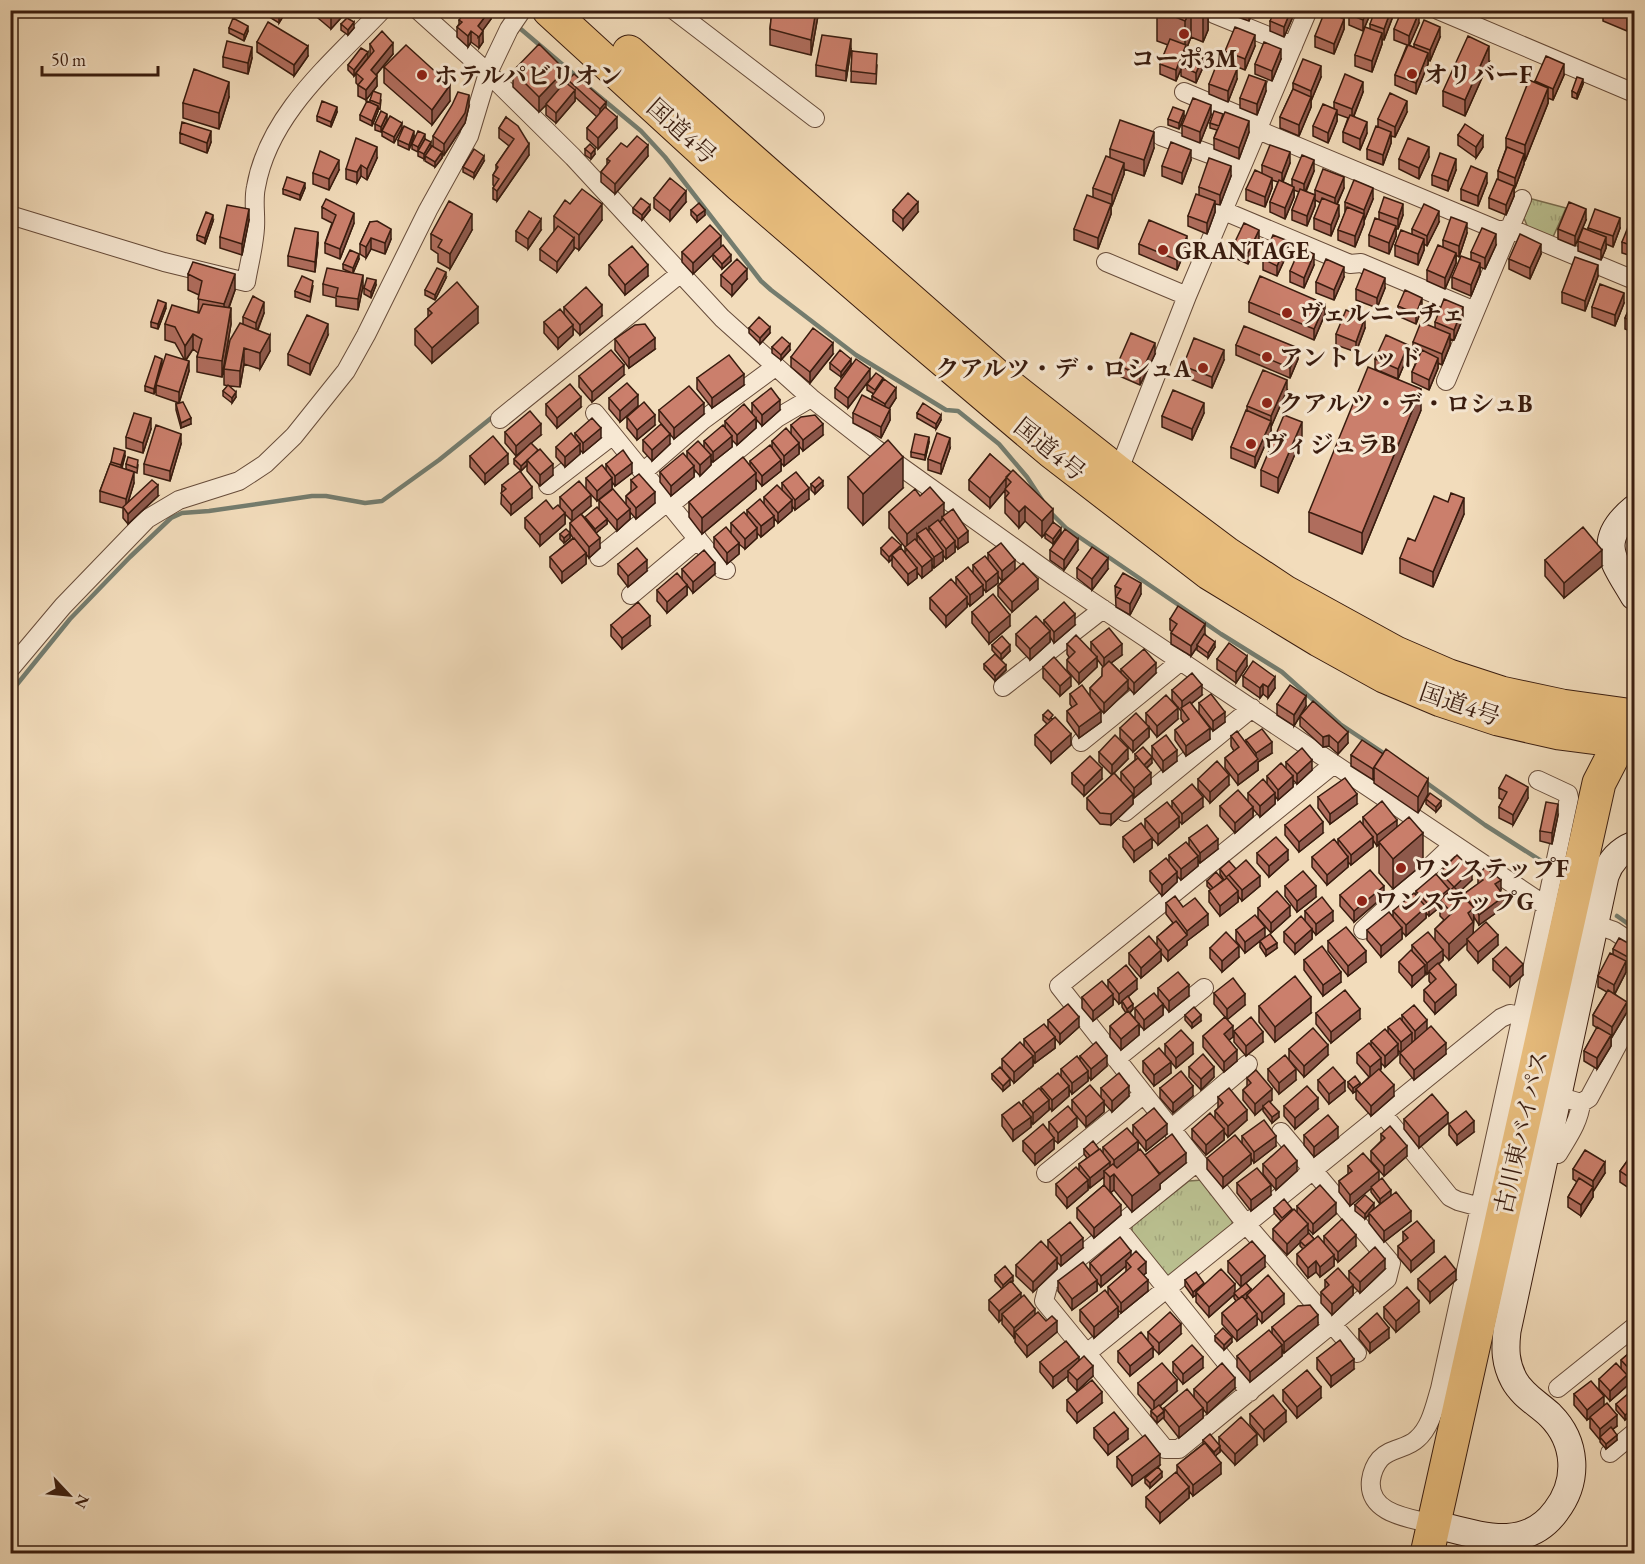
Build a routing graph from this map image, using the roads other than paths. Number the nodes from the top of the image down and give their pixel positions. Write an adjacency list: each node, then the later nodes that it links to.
1 (382, 10): 20 (street)
2 (418, 10): 11 (street)
3 (549, 10): 48 (highway, 国道4号)
4 (582, 10): 34 (highway, 国道4号)
5 (674, 10): 14 (street)
6 (1308, 10): 10 (street)
7 (1438, 10): 13 (street)
8 (1214, 14): 10 (street)
9 (516, 19): 11 (street)
10 (1293, 46): 15 (street)
11 (488, 73): 23 (street); 45 (street)
12 (1184, 92): 15 (street)
13 (1635, 93)
14 (815, 118)
15 (1259, 127): 17 (street); 21 (street)
16 (1161, 136): 17 (street)
17 (1242, 166): 19 (street)
18 (1522, 200): 21 (street)
19 (1224, 211): 25 (street); 26 (street)
20 (10, 215)
21 (1509, 228): 24 (street); 26 (street)
22 (1106, 262): 25 (street)
23 (681, 273): 27 (street); 31 (street)
24 (1635, 280)
25 (1187, 296): 34 (street)
26 (1475, 311): 28 (street)
27 (775, 367): 29 (street); 33 (street)
28 (1446, 381)
29 (811, 398): 36 (street); 43 (street)
30 (595, 413): 32 (street)
31 (500, 419)
32 (613, 435): 33 (street); 35 (street)
33 (643, 472): 36 (street)
34 (1118, 472): 48 (highway, 国道4号)
35 (548, 485)
36 (668, 504): 38 (street); 39 (street)
37 (1635, 509): 42 (street)
38 (698, 539): 40 (street); 41 (street)
39 (599, 557)
40 (726, 570)
41 (631, 595)
42 (1635, 596)
43 (1103, 609): 44 (street); 46 (street)
44 (1181, 661): 47 (street); 49 (street)
45 (10, 669)
46 (1003, 687)
47 (1252, 708): 50 (street); 52 (street)
48 (1631, 725): 85 (highway, 古川東バイパス)
49 (1081, 742)
50 (1334, 764): 54 (street); 62 (street)
51 (1538, 780): 55 (street)
52 (1125, 812)
53 (1635, 845): 56 (street)
54 (1453, 846): 55 (street); 57 (street)
55 (1545, 906): 61 (street)
56 (1594, 924): 58 (street); 65 (street)
57 (1363, 930)
58 (1635, 944)
59 (1204, 988): 62 (street)
60 (1635, 1014): 65 (street)
61 (1522, 1016): 66 (street); 73 (street)
62 (1116, 1059): 64 (street)
63 (1248, 1064): 67 (street)
64 (1144, 1094): 67 (street); 72 (street)
65 (1569, 1099): 69 (street); 85 (street)
66 (1382, 1113): 71 (street); 73 (street)
67 (1171, 1129): 70 (street)
68 (1281, 1132): 71 (street)
69 (1558, 1154)
70 (1197, 1162): 74 (street); 75 (street)
71 (1313, 1170): 74 (street); 77 (street)
72 (1046, 1173)
73 (1480, 1207): 85 (street)
74 (1246, 1224): 76 (street); 77 (street)
75 (1117, 1227): 76 (street); 79 (street)
76 (1167, 1288): 79 (street); 82 (street)
77 (1332, 1324): 80 (street); 82 (street)
78 (1635, 1327): 81 (street)
79 (1087, 1353): 82 (street)
80 (1357, 1353)
81 (1558, 1388)
82 (1250, 1392)
83 (1635, 1433): 84 (street)
84 (1610, 1453)
85 (1430, 1539)

